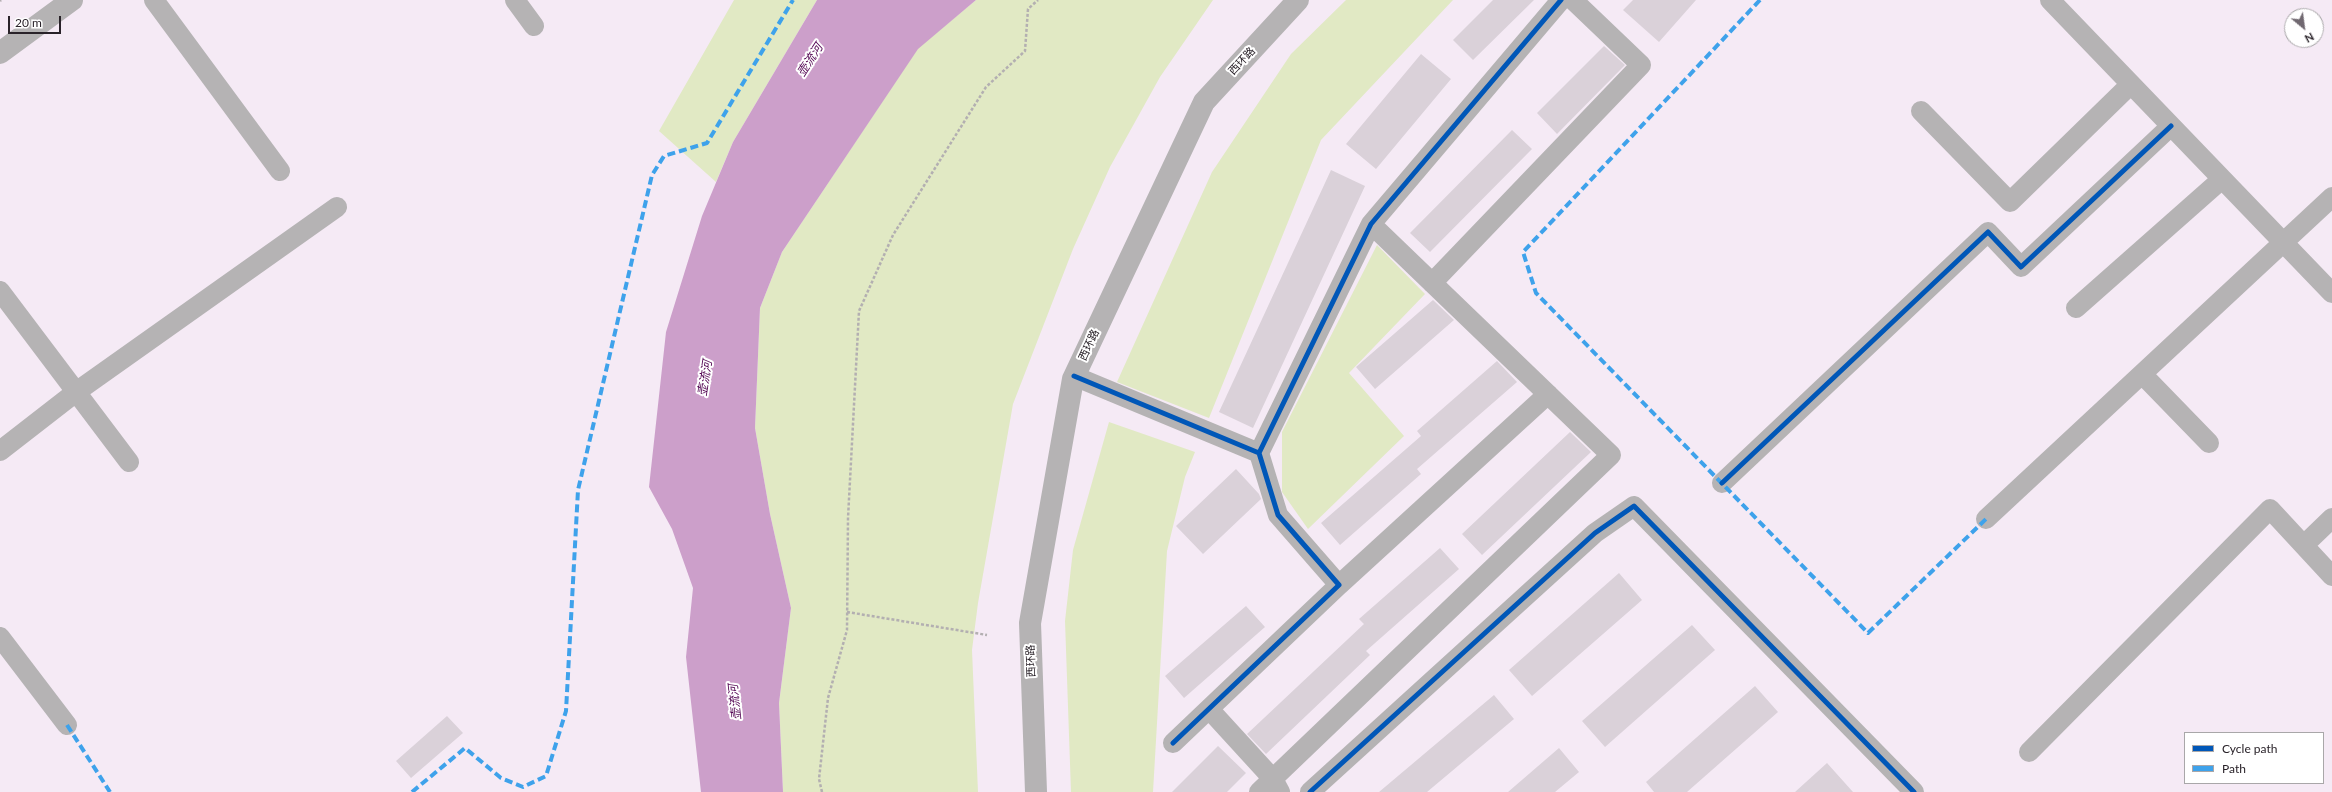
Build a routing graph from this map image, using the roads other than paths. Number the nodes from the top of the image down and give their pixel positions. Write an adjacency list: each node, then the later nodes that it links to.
1 (72, 0): 9 (main road)
2 (154, 0): 13 (street)
3 (515, 0): 8 (street)
4 (1298, 0): 24 (main road, 西环路)
5 (1561, 0): 17 (street)
6 (1573, 0): 19 (street)
7 (2050, 0): 10 (street)
8 (534, 26)
9 (0, 53)
10 (2131, 84): 11 (street); 12 (street)
11 (1921, 111)
12 (2171, 126): 14 (street); 31 (street)
13 (280, 171)
14 (2222, 179): 18 (street); 22 (street)
15 (2332, 197): 18 (street)
16 (337, 207): 25 (street)
17 (1371, 224): 19 (street); 29 (street)
18 (2284, 243): 21 (street); 23 (street)
19 (1432, 283): 26 (street)
20 (0, 291): 25 (street)
21 (2332, 293)
22 (2076, 308)
23 (2142, 374): 27 (street); 33 (street)
24 (1074, 376): 29 (street); 43 (main road, 西环路)
25 (76, 392): 28 (street); 30 (street)
26 (1548, 394): 36 (street); 42 (street)
27 (2209, 443)
28 (0, 451)
29 (1258, 453): 36 (street)
30 (129, 462)
31 (1722, 483)
32 (2332, 518): 34 (street)
33 (1986, 519)
34 (2304, 545): 35 (street); 41 (street)
35 (2332, 576)
36 (1340, 585): 38 (street)
37 (0, 637): 39 (street)
38 (1209, 709): 40 (street); 42 (street)
39 (66, 725)
40 (1173, 743)
41 (2029, 752)
42 (1271, 788)
43 (1036, 792)
44 (1310, 792): 45 (street)
45 (1914, 792)

